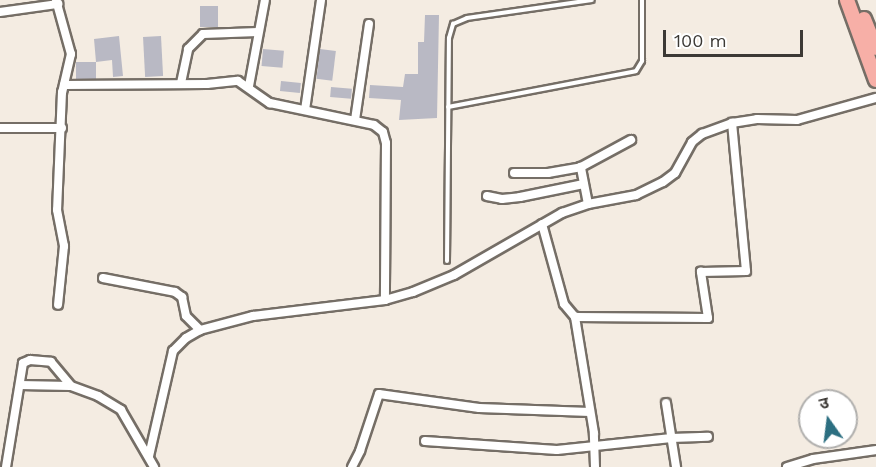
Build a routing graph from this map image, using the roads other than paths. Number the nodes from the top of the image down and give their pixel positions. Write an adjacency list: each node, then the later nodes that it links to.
1 (265, 0): 10 (street)
2 (321, 0): 18 (street)
3 (592, 0): 17 (lane)
4 (642, 0): 17 (lane)
5 (847, 0): 12 (main road)
6 (857, 0): 11 (main road)
7 (57, 2): 8 (street); 14 (street)
8 (0, 12)
9 (369, 24): 19 (street)
10 (258, 32): 13 (street); 15 (street)
11 (876, 48)
12 (876, 80)
13 (181, 83): 14 (street); 15 (street)
14 (64, 86): 22 (street)
15 (249, 86): 18 (street)
16 (876, 98): 20 (street)
17 (448, 107): 30 (lane)
18 (305, 110): 19 (street)
19 (355, 120): 32 (street)
20 (732, 123): 28 (street); 34 (street)
21 (0, 128): 22 (street)
22 (62, 128): 33 (street)
23 (631, 140): 24 (street)
24 (581, 167): 25 (street); 26 (street)
25 (514, 173)
26 (584, 184): 27 (street); 28 (street)
27 (487, 196)
28 (588, 204): 29 (street)
29 (542, 224): 32 (street); 34 (street)
30 (447, 261)
31 (103, 278): 35 (street)
32 (385, 300): 35 (street)
33 (58, 305)
34 (574, 317): 39 (street)
35 (200, 330): 45 (street)
36 (20, 385): 37 (street); 37 (street); 46 (street)
37 (71, 386): 45 (street)
38 (666, 403): 41 (street)
39 (590, 412): 43 (street); 48 (street)
40 (708, 437): 41 (street)
41 (671, 438): 43 (street); 50 (street)
42 (425, 441): 43 (street)
43 (594, 448): 49 (street)
44 (876, 450): 51 (street)
45 (149, 456): 47 (street)
46 (6, 467)
47 (154, 467)
48 (352, 467)
49 (595, 467)
50 (676, 467)
51 (787, 467)

